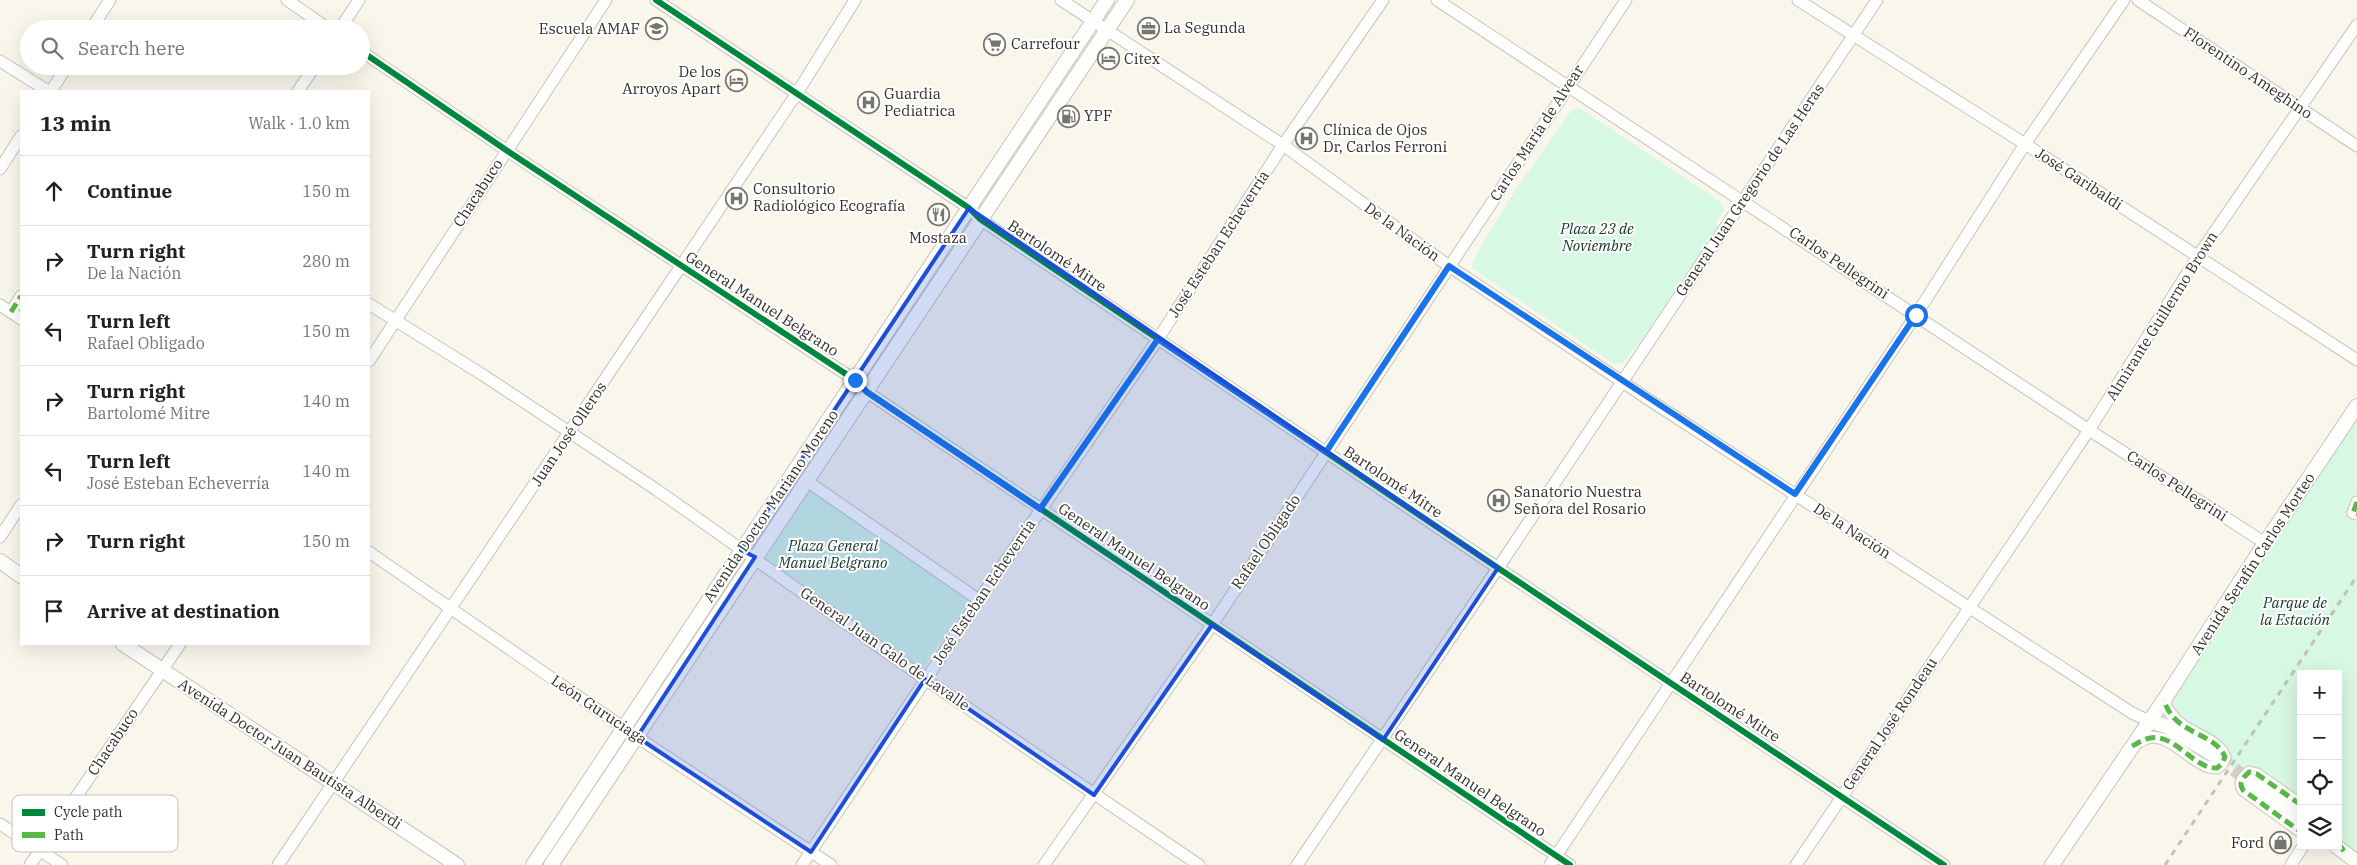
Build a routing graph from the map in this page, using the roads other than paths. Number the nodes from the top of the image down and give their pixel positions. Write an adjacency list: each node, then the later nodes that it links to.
1 (110, 0): 17 (street)
2 (287, 0): 18 (street)
3 (359, 0): 19 (street)
4 (606, 0): 40 (street, Chacabuco)
5 (656, 0): 34 (street, Bartolomé Mitre)
6 (855, 0): 34 (street, Juan José Olleros)
7 (1061, 0): 20 (street, De la Nación)
8 (1107, 0): 20 (main road, Avenida Doctor Mariano Moreno)
9 (1127, 0): 22 (main road, Avenida Doctor Mariano Moreno)
10 (1383, 0): 38 (street, José Esteban Echeverría)
11 (1437, 0): 30 (street, Carlos Pellegrini)
12 (1626, 0): 30 (street, Carlos María de Alvear)
13 (1798, 0): 23 (street, José Garibaldi)
14 (1877, 0): 23 (street, General Juan Gregorio de Las Heras)
15 (2124, 0): 37 (street)
16 (2138, 0): 35 (street, Florentino Ameghino)
17 (97, 20)
18 (316, 20)
19 (346, 20)
20 (1093, 21): 22 (street, De la Nación); 43 (main road, Avenida Doctor Mariano Moreno)
21 (2357, 25): 35 (street, Almirante Guillermo Brown)
22 (1107, 30): 38 (street, De la Nación); 44 (main road, Avenida Doctor Mariano Moreno)
23 (1853, 35): 37 (street, José Garibaldi); 42 (street, General Juan Gregorio de Las Heras)
24 (370, 57): 40 (street, General Manuel Belgrano)
25 (0, 61): 26 (street)
26 (20, 73)
27 (23, 75): 31 (street)
28 (61, 75): 32 (street)
29 (309, 75): 33 (street)
30 (1568, 85): 42 (street, Carlos Pellegrini); 47 (street, Carlos María de Alvear)
31 (47, 90)
32 (50, 90)
33 (299, 90)
34 (797, 93): 43 (street, Bartolomé Mitre); 46 (street, Juan José Olleros)
35 (2300, 108): 39 (street, Florentino Ameghino); 45 (street, Almirante Guillermo Brown)
36 (20, 138): 41 (street)
37 (2025, 144): 45 (street, José Garibaldi); 52 (street)
38 (1283, 145): 47 (street, De la Nación); 54 (street, José Esteban Echeverría)
39 (2357, 146)
40 (506, 150): 46 (street, General Manuel Belgrano); 53 (street, Chacabuco)
41 (0, 169)
42 (1743, 200): 52 (street, Carlos Pellegrini); 58 (street, General Juan Gregorio de Las Heras)
43 (969, 208): 44 (street, Bartolomé Mitre); 57 (main road, Avenida Doctor Mariano Moreno)
44 (980, 219): 54 (street, Bartolomé Mitre); 59 (main road, Avenida Doctor Mariano Moreno)
45 (2198, 256): 56 (street, José Garibaldi); 61 (street, Almirante Guillermo Brown)
46 (681, 266): 57 (street, General Manuel Belgrano); 62 (street, Juan José Olleros)
47 (1449, 266): 58 (street, De la Nación); 63 (street, Rafael Obligado)
48 (20, 300): 51 (street)
49 (0, 304): 51 (street)
50 (370, 305): 53 (street, General Juan Galo de Lavalle)
51 (16, 315)
52 (1916, 315): 61 (street, Carlos Pellegrini); 65 (street)
53 (395, 322): 55 (street, Chacabuco); 62 (street, General Juan Galo de Lavalle)
54 (1158, 339): 63 (street, Bartolomé Mitre); 68 (street, José Esteban Echeverría)
55 (370, 360)
56 (2357, 360)
57 (855, 380): 59 (street, General Manuel Belgrano); 72 (main road, Avenida Doctor Mariano Moreno)
58 (1623, 381): 65 (street, De la Nación); 76 (street, General Juan Gregorio de Las Heras)
59 (867, 392): 64 (main road, Avenida Doctor Mariano Moreno); 68 (street, General Manuel Belgrano)
60 (2357, 406): 71 (main road, Avenida Serafín Carlos Morteo)
61 (2089, 430): 71 (street, Carlos Pellegrini); 80 (street, Almirante Guillermo Brown)
62 (570, 432): 72 (street, General Juan Galo de Lavalle); 79 (street, Juan José Olleros)
63 (1326, 452): 76 (street, Bartolomé Mitre); 81 (street, Rafael Obligado)
64 (807, 481): 74 (main road, Avenida Doctor Mariano Moreno); 78 (street)
65 (1795, 494): 80 (street, De la Nación); 86 (street)
66 (2357, 502): 69 (street)
67 (20, 507): 70 (street)
68 (1040, 509): 78 (street, José Esteban Echeverría); 81 (street, General Manuel Belgrano)
69 (2357, 514)
70 (0, 537)
71 (2265, 543): 87 (main road, Avenida Serafín Carlos Morteo)
72 (741, 550): 74 (street, General Juan Galo de Lavalle); 89 (main road, Avenida Doctor Mariano Moreno)
73 (370, 553): 79 (street, León Guruciaga)
74 (755, 557): 85 (street, General Juan Galo de Lavalle); 90 (main road, Avenida Doctor Mariano Moreno)
75 (0, 561): 77 (main road)
76 (1498, 568): 86 (street, Bartolomé Mitre); 91 (street, General Juan Gregorio de Las Heras)
77 (20, 575)
78 (979, 600): 85 (street, José Esteban Echeverría)
79 (451, 608): 89 (street, León Guruciaga); 94 (street, Juan José Olleros)
80 (1968, 608): 88 (street, De la Nación); 98 (street, General José Rondeau)
81 (1212, 625): 91 (street, General Manuel Belgrano); 97 (street, Rafael Obligado)
82 (124, 645): 84 (main road, Avenida Doctor Juan Bautista Alberdi)
83 (179, 645): 84 (street, Chacabuco)
84 (162, 670): 94 (main road, Avenida Doctor Juan Bautista Alberdi); 96 (street, Chacabuco)
85 (925, 679): 97 (street, General Juan Galo de Lavalle); 107 (street, José Esteban Echeverría)
86 (1671, 684): 98 (street, Bartolomé Mitre); 108 (street)
87 (2164, 700): 88 (main road, Avenida Serafín Carlos Morteo); 92 (street)
88 (2149, 721): 92 (main road, Avenida Serafín Carlos Morteo); 93 (main road)
89 (626, 728): 90 (street, León Guruciaga); 113 (main road, Avenida Doctor Mariano Moreno)
90 (638, 737): 107 (street, León Guruciaga); 114 (main road, Avenida Doctor Mariano Moreno)
91 (1383, 740): 108 (street, General Manuel Belgrano); 119 (street, General Juan Gregorio de Las Heras)
92 (2132, 746): 123 (main road, Avenida Serafín Carlos Morteo)
93 (2217, 757)
94 (334, 782): 111 (street, Juan José Olleros); 112 (main road, Avenida Doctor Juan Bautista Alberdi)
95 (2251, 782): 100 (main road)
96 (77, 795)
97 (1094, 795): 117 (street, Rafael Obligado); 118 (street, General Juan Galo de Lavalle)
98 (1842, 796): 121 (street, General José Rondeau); 122 (street, Bartolomé Mitre)
99 (2297, 802): 102 (street)
100 (2297, 816)
101 (0, 824): 103 (street)
102 (2297, 829)
103 (12, 832)
104 (2300, 850): 124 (street)
105 (39, 852): 109 (street, Chacabuco)
106 (43, 852): 110 (street)
107 (811, 852): 115 (street, José Esteban Echeverría); 116 (street, León Guruciaga)
108 (1553, 860): 120 (street, General Manuel Belgrano)
109 (30, 865)
110 (62, 865)
111 (278, 865)
112 (457, 865)
113 (533, 865)
114 (551, 865)
115 (802, 865)
116 (831, 865)
117 (1044, 865)
118 (1199, 865)
119 (1297, 865)
120 (1570, 865)
121 (1796, 865)
122 (1944, 865)
123 (2052, 865)
124 (2291, 865)

